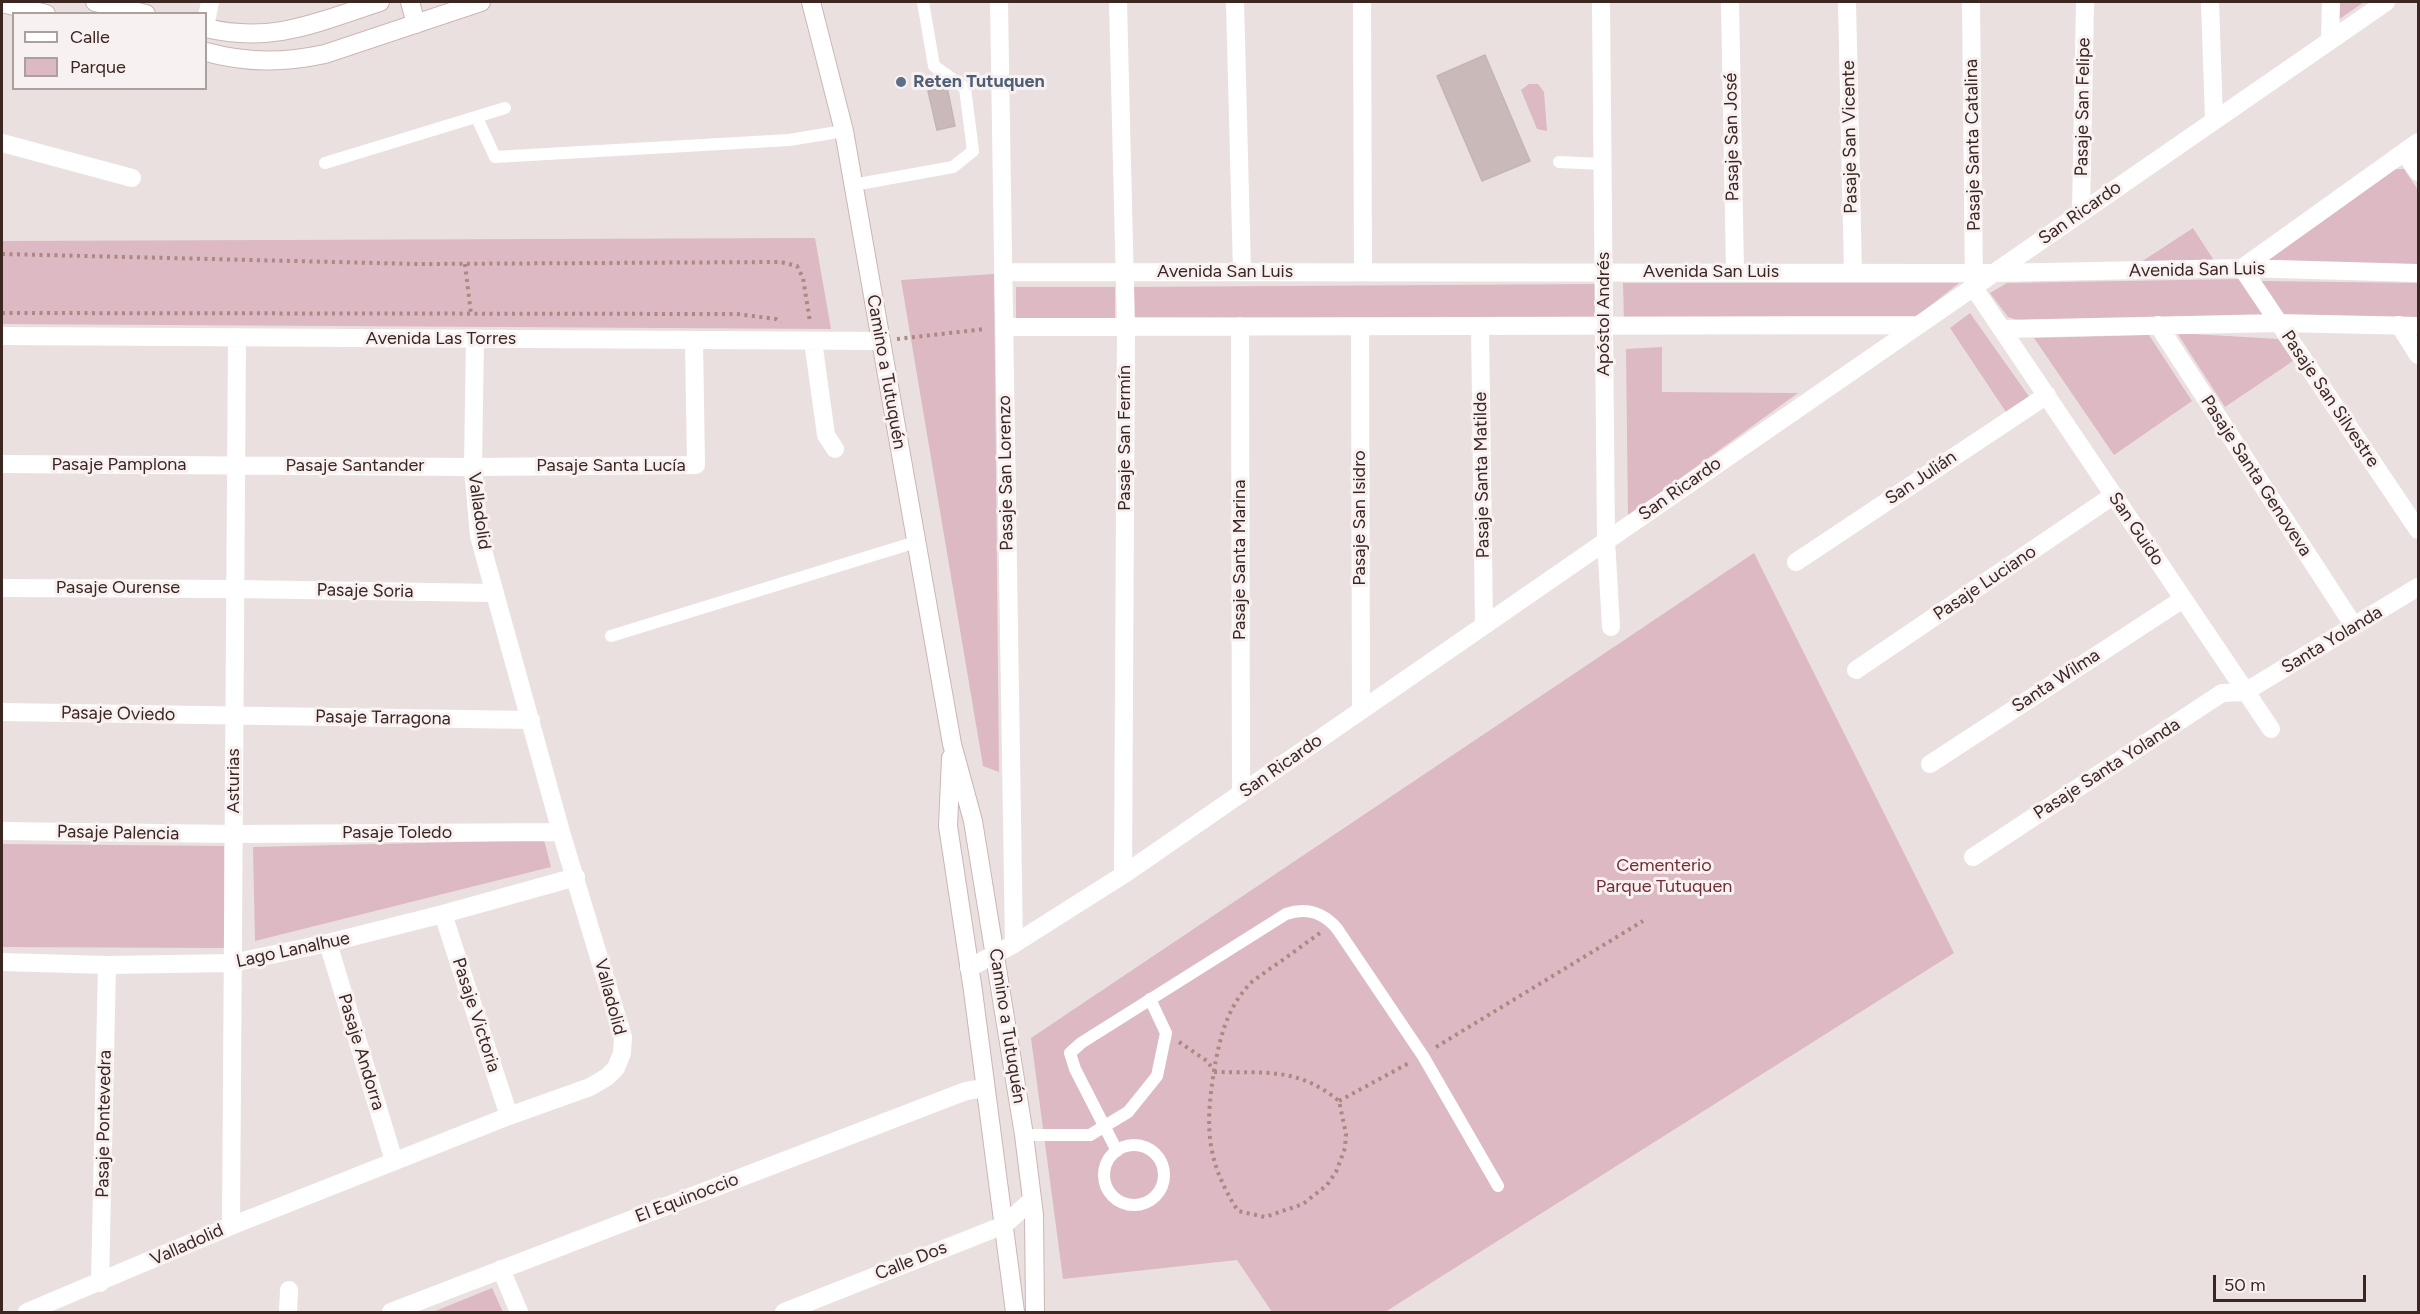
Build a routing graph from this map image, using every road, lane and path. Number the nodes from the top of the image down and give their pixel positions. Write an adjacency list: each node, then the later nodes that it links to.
1 (95, 2): 22 (street)
2 (210, 2): 23 (street)
3 (380, 2): 25 (street)
4 (410, 2): 24 (street)
5 (481, 2): 24 (street)
6 (811, 2): 31 (street, Camino a Tutuquén)
7 (923, 2): 39 (lane)
8 (999, 2): 44 (street, Pasaje San Lorenzo)
9 (1118, 2): 45 (street, Pasaje San Fermín)
10 (1235, 2): 46 (street)
11 (1362, 2): 47 (street)
12 (1601, 2): 36 (street, Apóstol Andrés)
13 (1730, 2): 49 (street, Pasaje San José)
14 (1847, 2): 50 (street, Pasaje San Vicente)
15 (1971, 2): 53 (street, Pasaje Santa Catalina)
16 (2085, 2): 40 (street, Pasaje San Felipe)
17 (2210, 2): 30 (street)
18 (2331, 2): 26 (street)
19 (2386, 2): 26 (street, San Ricardo)
20 (2, 3): 21 (street)
21 (38, 12)
22 (138, 12)
23 (207, 17)
24 (416, 24): 27 (street)
25 (207, 28)
26 (2330, 40): 30 (street, San Ricardo)
27 (207, 52)
28 (506, 108): 29 (lane)
29 (477, 118): 31 (lane); 35 (lane)
30 (2214, 119): 40 (street, San Ricardo)
31 (844, 130): 39 (street, Camino a Tutuquén)
32 (2, 143): 38 (street)
33 (2411, 147): 37 (street); 43 (street)
34 (1559, 162): 36 (lane)
35 (325, 163)
36 (1603, 164): 48 (street, Apóstol Andrés)
37 (2418, 172)
38 (132, 178)
39 (853, 186): 74 (street, Camino a Tutuquén)
40 (2082, 212): 51 (street, San Ricardo)
41 (2, 254): 42 (path)
42 (465, 264): 55 (path); 73 (path)
43 (2242, 268): 51 (street, Avenida San Luis); 52 (street, Avenida San Luis); 56 (street, Pasaje San Silvestre)
44 (1003, 272): 45 (street, Avenida San Luis); 67 (street, Pasaje San Lorenzo)
45 (1124, 272): 46 (street, Avenida San Luis); 61 (street, Pasaje San Fermín)
46 (1242, 272): 47 (street, Avenida San Luis)
47 (1363, 272): 48 (street, Avenida San Luis)
48 (1604, 272): 49 (street, Avenida San Luis); 65 (street, Apóstol Andrés)
49 (1735, 272): 50 (street, Avenida San Luis)
50 (1853, 273): 53 (street, Avenida San Luis)
51 (1995, 273): 53 (street, San Ricardo)
52 (2418, 273)
53 (1974, 280): 58 (street, San Ricardo); 68 (street)
54 (2, 313): 55 (path)
55 (471, 314): 57 (path); 71 (path)
56 (2278, 323): 59 (street); 60 (street); 82 (street, Pasaje San Silvestre)
57 (785, 324)
58 (1919, 325): 65 (street); 83 (street, San Ricardo)
59 (2158, 325): 68 (street); 92 (street, Pasaje Santa Genoveva)
60 (2399, 325): 66 (street); 75 (street)
61 (1125, 326): 62 (street); 67 (street); 109 (street, Pasaje San Fermín)
62 (1240, 326): 63 (street); 104 (street, Pasaje Santa Marina)
63 (1360, 326): 64 (street); 98 (street, Pasaje San Isidro)
64 (1480, 326): 65 (street); 91 (street, Pasaje Santa Matilde)
65 (1604, 326): 83 (street, Apóstol Andrés)
66 (2418, 326)
67 (1004, 327): 74 (path); 115 (street, Pasaje San Lorenzo)
68 (2003, 329): 76 (street, San Guido)
69 (2, 336): 70 (street, Avenida Las Torres)
70 (237, 337): 71 (street, Avenida Las Torres); 79 (street, Asturias)
71 (475, 339): 72 (street, Avenida Las Torres); 80 (street, Valladolid)
72 (694, 340): 73 (street, Avenida Las Torres); 80 (street, Pasaje Santa Lucía)
73 (813, 341): 74 (street, Avenida Las Torres); 77 (street)
74 (881, 341): 84 (street, Camino a Tutuquén)
75 (2418, 355)
76 (2047, 395): 81 (street, San Guido); 85 (street, San Julián)
77 (835, 449)
78 (2, 464): 79 (street, Pasaje Pamplona)
79 (236, 465): 80 (street, Pasaje Santander); 88 (street, Asturias)
80 (473, 467): 89 (street, Valladolid)
81 (2114, 495): 90 (street, San Guido); 95 (street, Pasaje Luciano)
82 (2418, 530)
83 (1606, 540): 91 (street, San Ricardo); 93 (street, Apóstol Andrés)
84 (916, 542): 94 (lane); 102 (street, Camino a Tutuquén)
85 (1796, 562)
86 (2418, 587): 92 (street, Santa Yolanda)
87 (2, 588): 88 (street, Pasaje Ourense)
88 (235, 589): 89 (street, Pasaje Soria); 99 (street, Asturias)
89 (495, 593): 100 (street, Valladolid)
90 (2183, 599): 96 (street, San Guido); 103 (street, Santa Wilma)
91 (1484, 624): 98 (street, San Ricardo)
92 (2354, 626): 96 (street, Santa Yolanda)
93 (1611, 627)
94 (611, 636)
95 (1856, 670)
96 (2245, 692): 101 (street, San Guido); 108 (street, Pasaje Santa Yolanda)
97 (2, 711): 99 (street, Pasaje Oviedo)
98 (1361, 711): 104 (street, San Ricardo)
99 (234, 716): 100 (street, Pasaje Tarragona); 107 (street, Asturias)
100 (531, 720): 106 (street, Valladolid)
101 (2271, 729)
102 (952, 744): 116 (street, Camino a Tutuquén); 120 (street, Camino a Tutuquén)
103 (1930, 764)
104 (1241, 794): 109 (street, San Ricardo)
105 (2, 831): 107 (street, Pasaje Palencia)
106 (561, 832): 107 (street, Pasaje Toledo); 110 (street, Valladolid)
107 (234, 834): 118 (street, Asturias)
108 (1973, 857)
109 (1123, 875): 115 (street, San Ricardo)
110 (576, 877): 111 (street, Lago Lanalhue); 127 (street, Valladolid)
111 (443, 914): 114 (street, Lago Lanalhue); 127 (street, Pasaje Victoria)
112 (1643, 921): 123 (path)
113 (1333, 923): 121 (lane); 123 (lane); 124 (path)
114 (328, 943): 118 (street, Lago Lanalhue); 132 (street, Pasaje Andorra)
115 (1014, 944): 116 (street, San Ricardo)
116 (995, 956): 120 (street, San Ricardo); 130 (street, Camino a Tutuquén)
117 (2, 962): 119 (street, Lago Lanalhue)
118 (232, 963): 119 (street, Lago Lanalhue); 136 (street, Asturias)
119 (107, 965): 138 (street, Pasaje Pontevedra)
120 (969, 968): 125 (street, Camino a Tutuquén)
121 (1150, 999): 122 (lane); 129 (lane)
122 (1166, 1033): 124 (path); 129 (lane)
123 (1423, 1056): 126 (path); 133 (lane)
124 (1214, 1072): 126 (path); 126 (path)
125 (985, 1088): 128 (street, Camino a Tutuquén); 137 (street, El Equinoccio)
126 (1339, 1101)
127 (509, 1116): 132 (street, Valladolid)
128 (991, 1128): 130 (street); 135 (street, Camino a Tutuquén)
129 (1105, 1128): 130 (lane); 131 (lane)
130 (1024, 1136): 134 (street, Camino a Tutuquén)
131 (1117, 1151): 131 (lane)
132 (394, 1161): 136 (street, Valladolid)
133 (1498, 1186)
134 (1032, 1200): 135 (street, Calle Dos); 146 (street, Camino a Tutuquén)
135 (1004, 1225): 144 (street, Calle Dos); 145 (street, Camino a Tutuquén)
136 (231, 1226): 138 (street, Valladolid)
137 (501, 1269): 142 (street, El Equinoccio); 143 (street)
138 (100, 1283): 140 (street, Valladolid)
139 (289, 1290): 141 (street)
140 (27, 1312)
141 (288, 1312)
142 (391, 1312)
143 (519, 1312)
144 (784, 1312)
145 (1015, 1312)
146 (1035, 1312)

